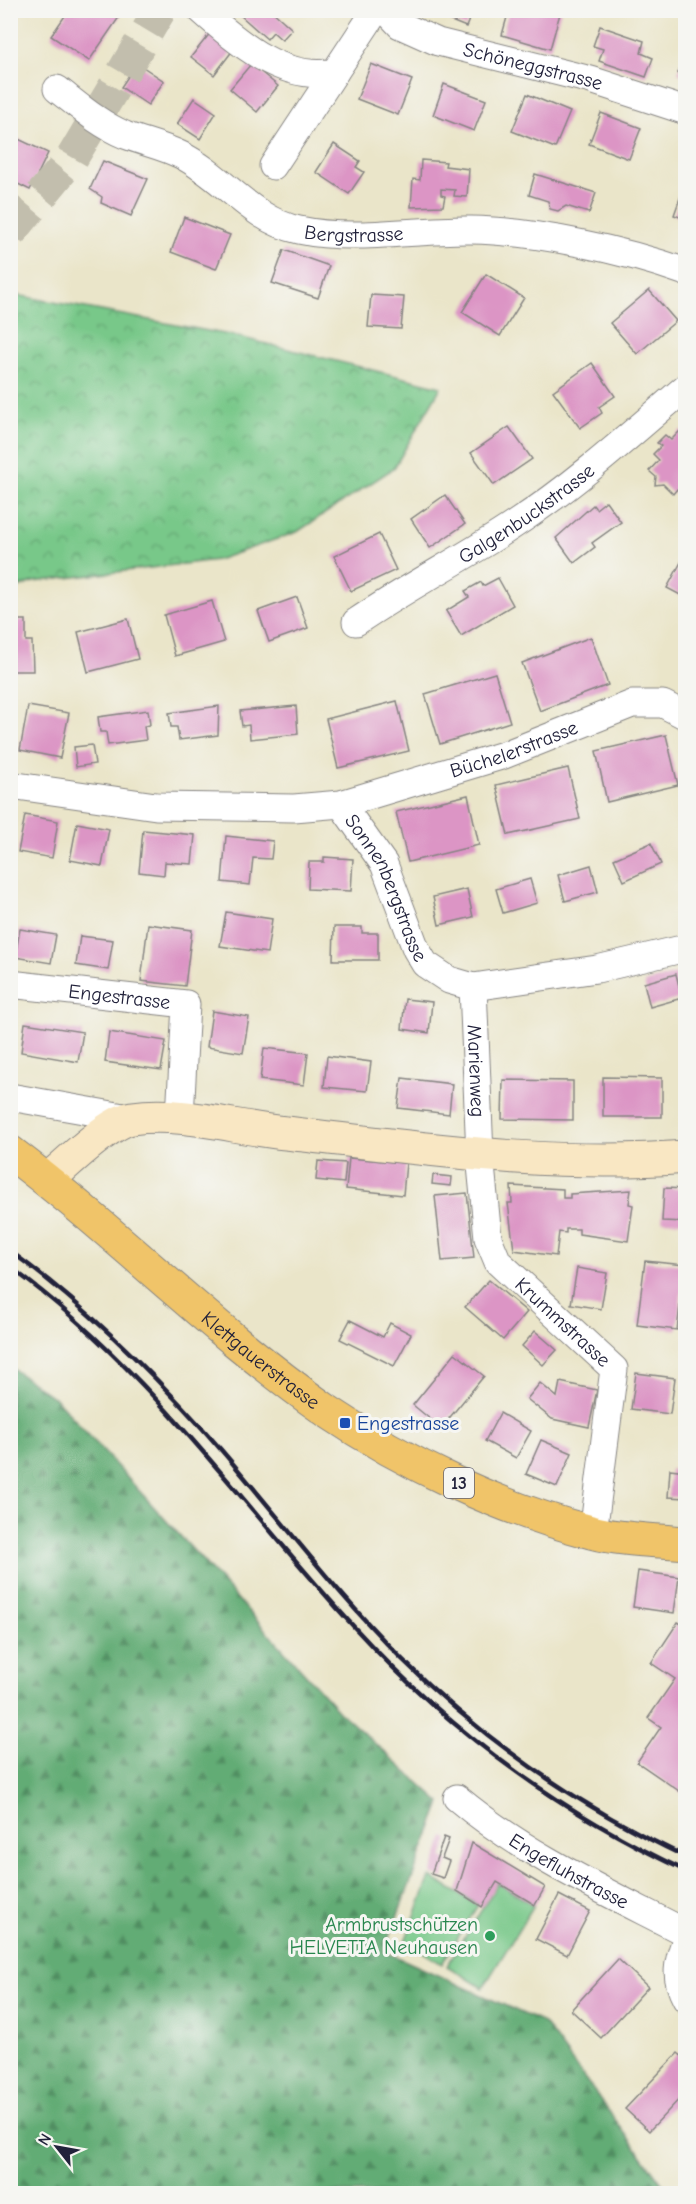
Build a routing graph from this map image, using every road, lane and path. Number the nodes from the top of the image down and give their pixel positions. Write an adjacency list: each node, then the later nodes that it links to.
1 (201, 10): 4 (street)
2 (376, 10): 4 (street)
3 (386, 10): 6 (street, Schöneggstrasse)
4 (326, 74): 7 (street)
5 (57, 89): 8 (street, Bergstrasse)
6 (686, 111)
7 (273, 166)
8 (686, 272)
9 (686, 387): 10 (street, Galgenbuckstrasse)
10 (356, 622)
11 (686, 716): 13 (street, Büchelerstrasse)
12 (10, 785): 13 (street, Sonnenbergstrasse)
13 (340, 804): 16 (street, Sonnenbergstrasse)
14 (686, 948): 16 (street, Sonnenbergstrasse)
15 (10, 984): 18 (street, Engestrasse)
16 (473, 987): 21 (street, Marienweg)
17 (10, 1097): 19 (street)
18 (180, 1117): 19 (street); 21 (street)
19 (129, 1118): 23 (street)
20 (10, 1152): 23 (main road, Klettgauerstrasse / 13)
21 (480, 1155): 22 (street); 24 (street, Krummstrasse)
22 (686, 1157)
23 (48, 1180): 24 (main road, Klettgauerstrasse / 13)
24 (593, 1533): 25 (main road, Klettgauerstrasse / 13)
25 (686, 1543)
26 (457, 1798): 27 (street, Engefluhstrasse)
27 (686, 1933)
28 (686, 1940): 29 (street)
29 (686, 1999)

